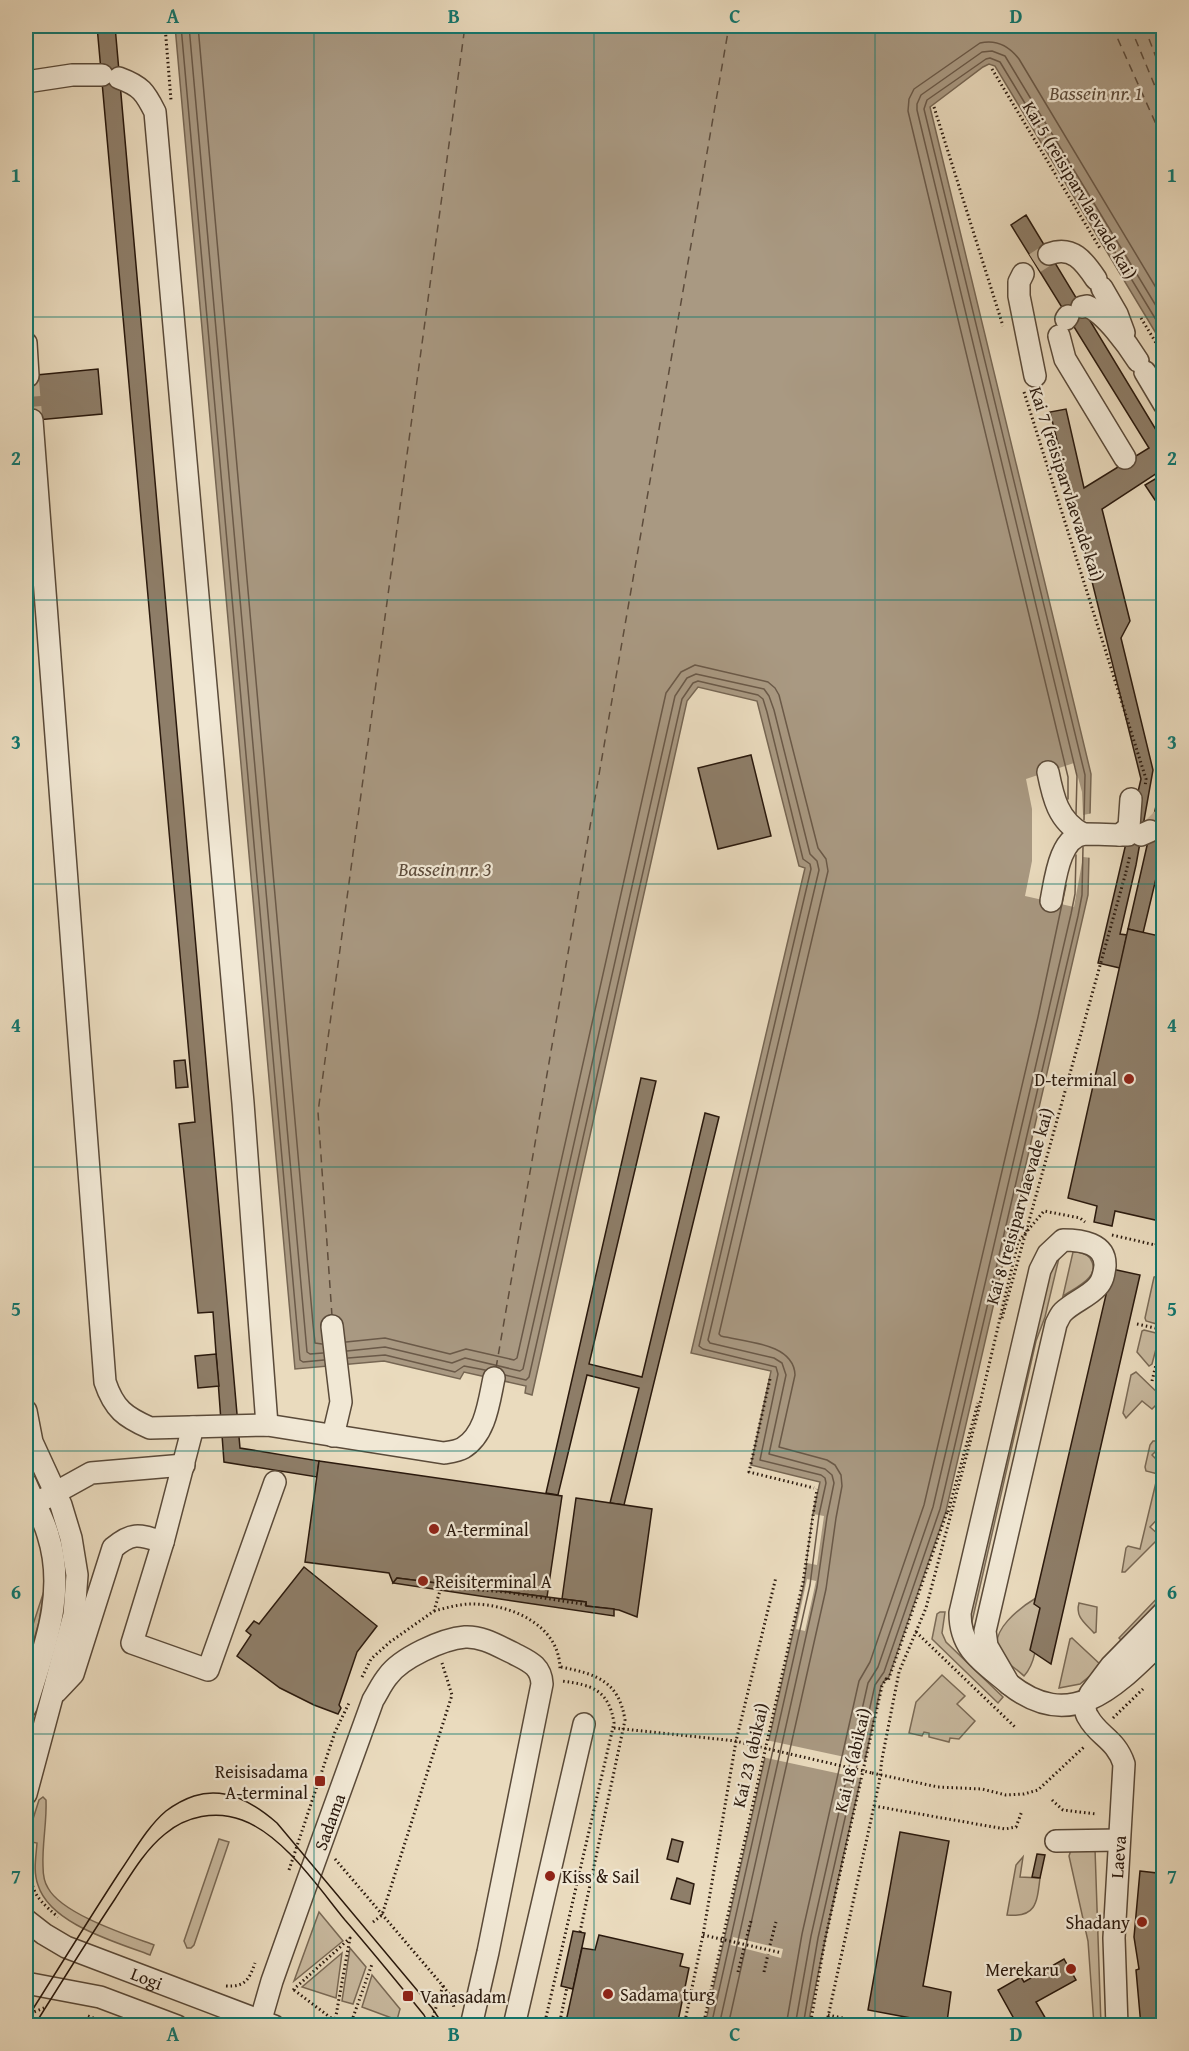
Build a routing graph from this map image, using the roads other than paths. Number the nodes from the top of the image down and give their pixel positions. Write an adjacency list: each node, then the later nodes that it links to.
1 (26, 81): 17 (street)
2 (26, 344): 4 (street)
3 (1137, 360): 5 (street); 6 (street); 8 (street)
4 (28, 376)
5 (1030, 384)
6 (1164, 404)
7 (32, 420): 9 (street)
8 (1125, 458)
9 (32, 509): 18 (street)
10 (1048, 772): 12 (street)
11 (1138, 794): 12 (street)
12 (1083, 834): 13 (street)
13 (1051, 901)
14 (332, 1326): 19 (street)
15 (494, 1378): 19 (street)
16 (26, 1411): 20 (street)
17 (267, 1425): 18 (street); 19 (street)
18 (193, 1427): 21 (street)
19 (333, 1436)
20 (29, 1443): 24 (street)
21 (184, 1465): 24 (street); 26 (street)
22 (275, 1482): 26 (street)
23 (26, 1484): 25 (street)
24 (56, 1492): 25 (street); 30 (street)
25 (36, 1504): 32 (street)
26 (163, 1542): 30 (street)
27 (1164, 1612): 31 (street)
28 (1164, 1639): 31 (street)
29 (1009, 1684): 29 (street); 31 (street)
30 (51, 1697): 36 (street)
31 (1084, 1702): 38 (street, Laeva)
32 (26, 1707)
33 (584, 1724): 44 (street)
34 (531, 1743): 35 (street)
35 (523, 1777): 41 (street, Sadama); 43 (street)
36 (26, 1794)
37 (1056, 1840): 38 (street)
38 (1119, 1840): 45 (street, Laeva)
39 (26, 1920): 41 (street, Logi)
40 (26, 1983): 42 (street, Logi)
41 (265, 2024)
42 (177, 2025)
43 (471, 2025)
44 (514, 2025)
45 (1117, 2025)

